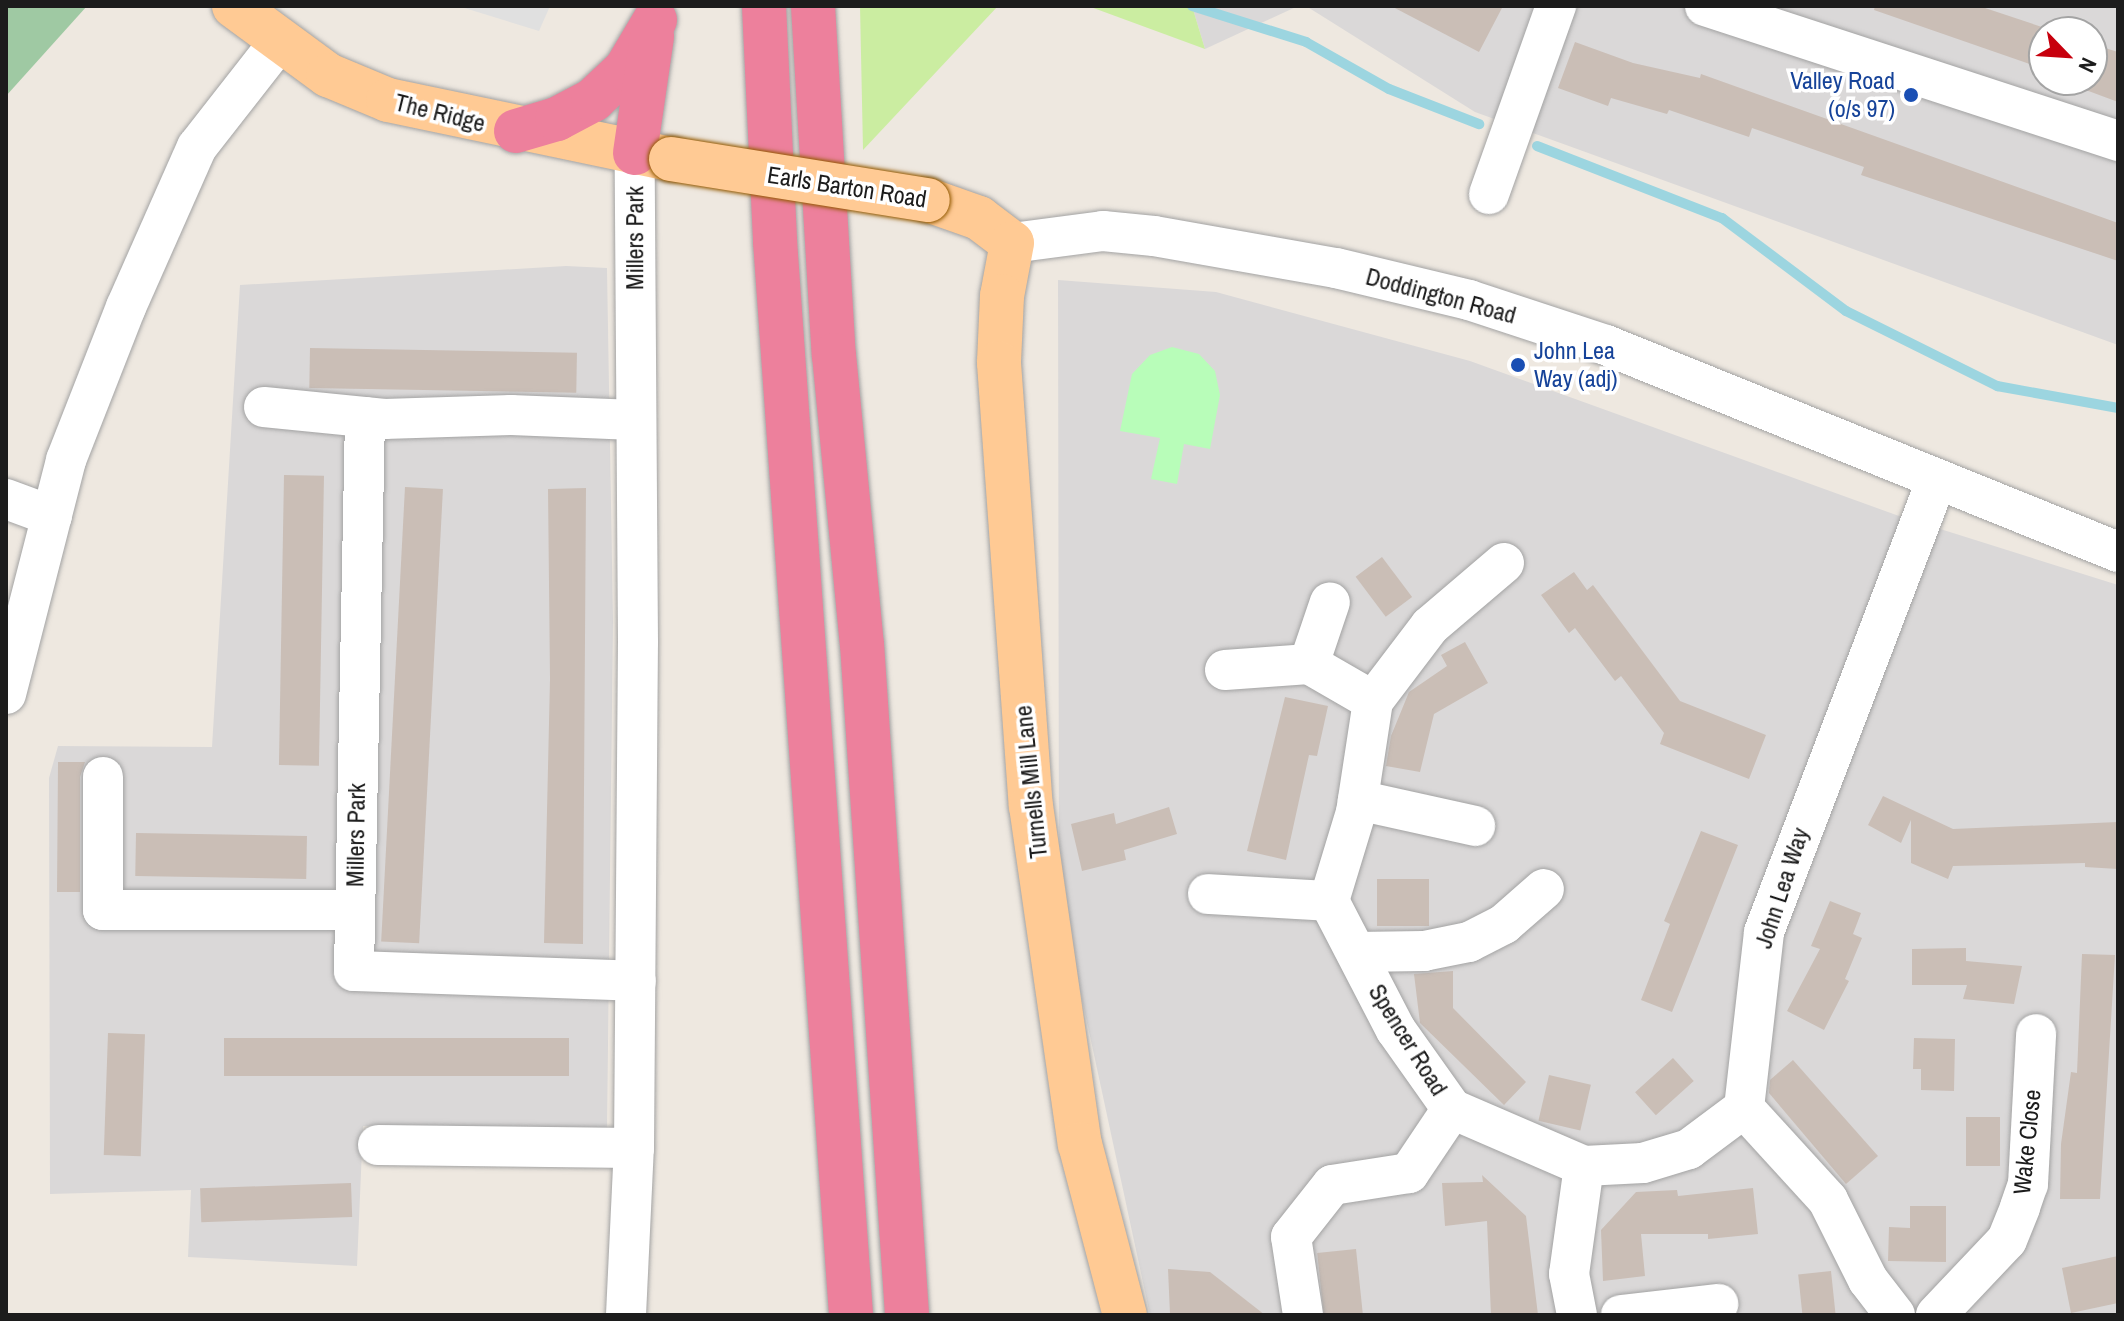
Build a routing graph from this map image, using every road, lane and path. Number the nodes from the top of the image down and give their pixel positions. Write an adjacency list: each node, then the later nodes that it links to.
1 (234, 6): 7 (main road, The Ridge)
2 (764, 6): 43 (highway)
3 (813, 6): 44 (highway)
4 (1556, 6): 11 (street)
5 (1705, 6): 9 (street)
6 (656, 13): 8 (highway); 10 (highway)
7 (279, 42): 8 (main road, The Ridge); 18 (street)
8 (516, 131): 10 (main road, The Ridge)
9 (2118, 141)
10 (653, 156): 12 (main road, Earls Barton Road, bridge); 15 (street, Millers Park)
11 (1489, 194)
12 (1012, 243): 16 (street, Doddington Road); 45 (main road, Turnells Mill Lane)
13 (264, 407): 14 (street)
14 (365, 417): 15 (street); 32 (street, Millers Park)
15 (635, 420): 34 (street, Millers Park)
16 (1936, 482): 19 (street, Doddington Road); 36 (street, John Lea Way)
17 (6, 499): 18 (street)
18 (52, 516): 24 (street)
19 (2118, 552)
20 (1504, 563): 25 (street)
21 (1330, 602): 22 (street)
22 (1309, 664): 23 (street); 25 (street)
23 (1225, 670)
24 (6, 694)
25 (1373, 701): 27 (street)
26 (103, 777): 32 (street)
27 (1358, 800): 28 (street); 31 (street)
28 (1475, 826)
29 (1544, 889): 33 (street)
30 (1208, 894): 31 (street)
31 (1329, 901): 33 (street, Spencer Road)
32 (354, 910): 34 (street, Millers Park)
33 (1356, 952): 37 (street, Spencer Road)
34 (636, 981): 39 (street, Millers Park)
35 (2036, 1034): 50 (street, Wake Close)
36 (1744, 1108): 40 (street, Spencer Road); 49 (street)
37 (1452, 1109): 40 (street, Spencer Road); 46 (street)
38 (378, 1145): 39 (street)
39 (634, 1148): 42 (street, Millers Park)
40 (1584, 1166): 47 (street)
41 (1718, 1304): 48 (street)
42 (626, 1315)
43 (851, 1315)
44 (907, 1315)
45 (1125, 1315)
46 (1303, 1315)
47 (1577, 1315)
48 (1621, 1315)
49 (1895, 1315)
50 (1936, 1315)

